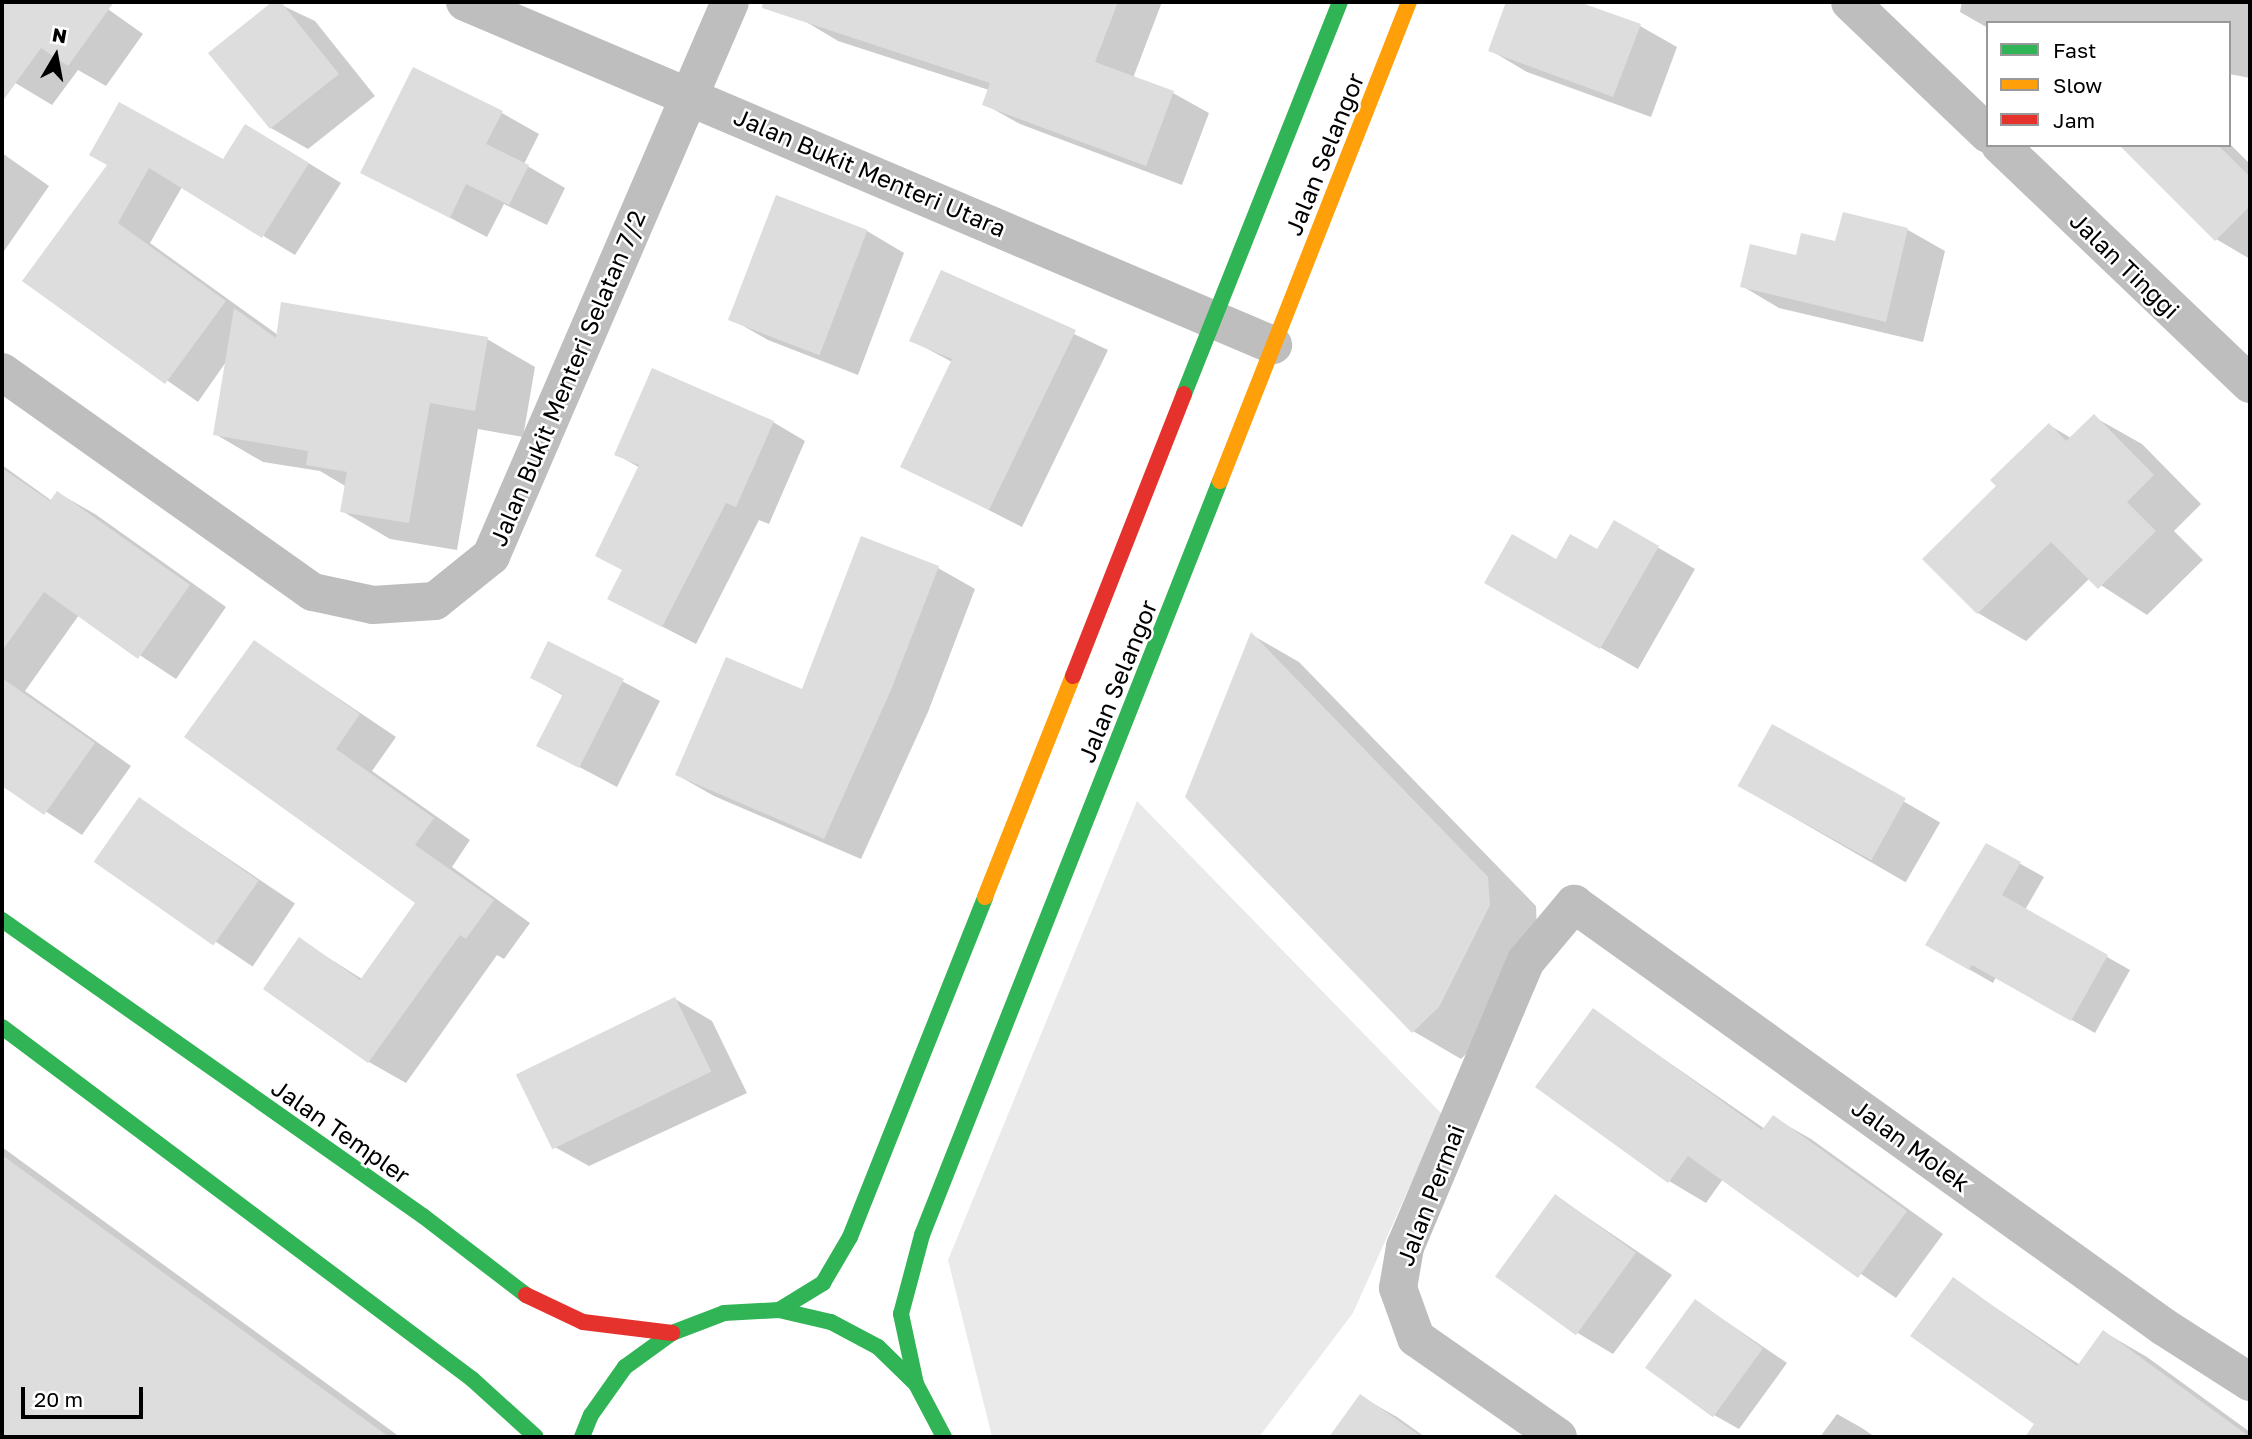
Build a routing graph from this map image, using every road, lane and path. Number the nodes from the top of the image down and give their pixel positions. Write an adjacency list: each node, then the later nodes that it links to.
1 (465, 2): 6 (street, Jalan Bukit Menteri Utara)
2 (730, 2): 6 (street, Jalan Bukit Menteri Selatan 7/2)
3 (1340, 2): 9 (main road, Jalan Selangor)
4 (1409, 2): 10 (main road, Jalan Selangor)
5 (1850, 2): 7 (street)
6 (687, 94): 9 (street, Jalan Bukit Menteri Utara); 11 (street, Jalan Bukit Menteri Selatan 7/2)
7 (1986, 132)
8 (2002, 147): 12 (street, Jalan Tinggi)
9 (1214, 319): 10 (street, Jalan Bukit Menteri Utara); 16 (main road, Jalan Selangor)
10 (1273, 345): 19 (main road, Jalan Selangor)
11 (2, 372)
12 (2250, 384)
13 (1574, 904): 18 (street, Jalan Molek); 23 (street, Jalan Permai)
14 (2, 920): 17 (main road, Jalan Templer)
15 (2, 1027): 20 (main road)
16 (779, 1310): 17 (main road); 19 (main road)
17 (672, 1332): 21 (main road)
18 (2250, 1381)
19 (916, 1384): 22 (main road)
20 (536, 1437)
21 (582, 1437)
22 (944, 1437)
23 (1558, 1437)

